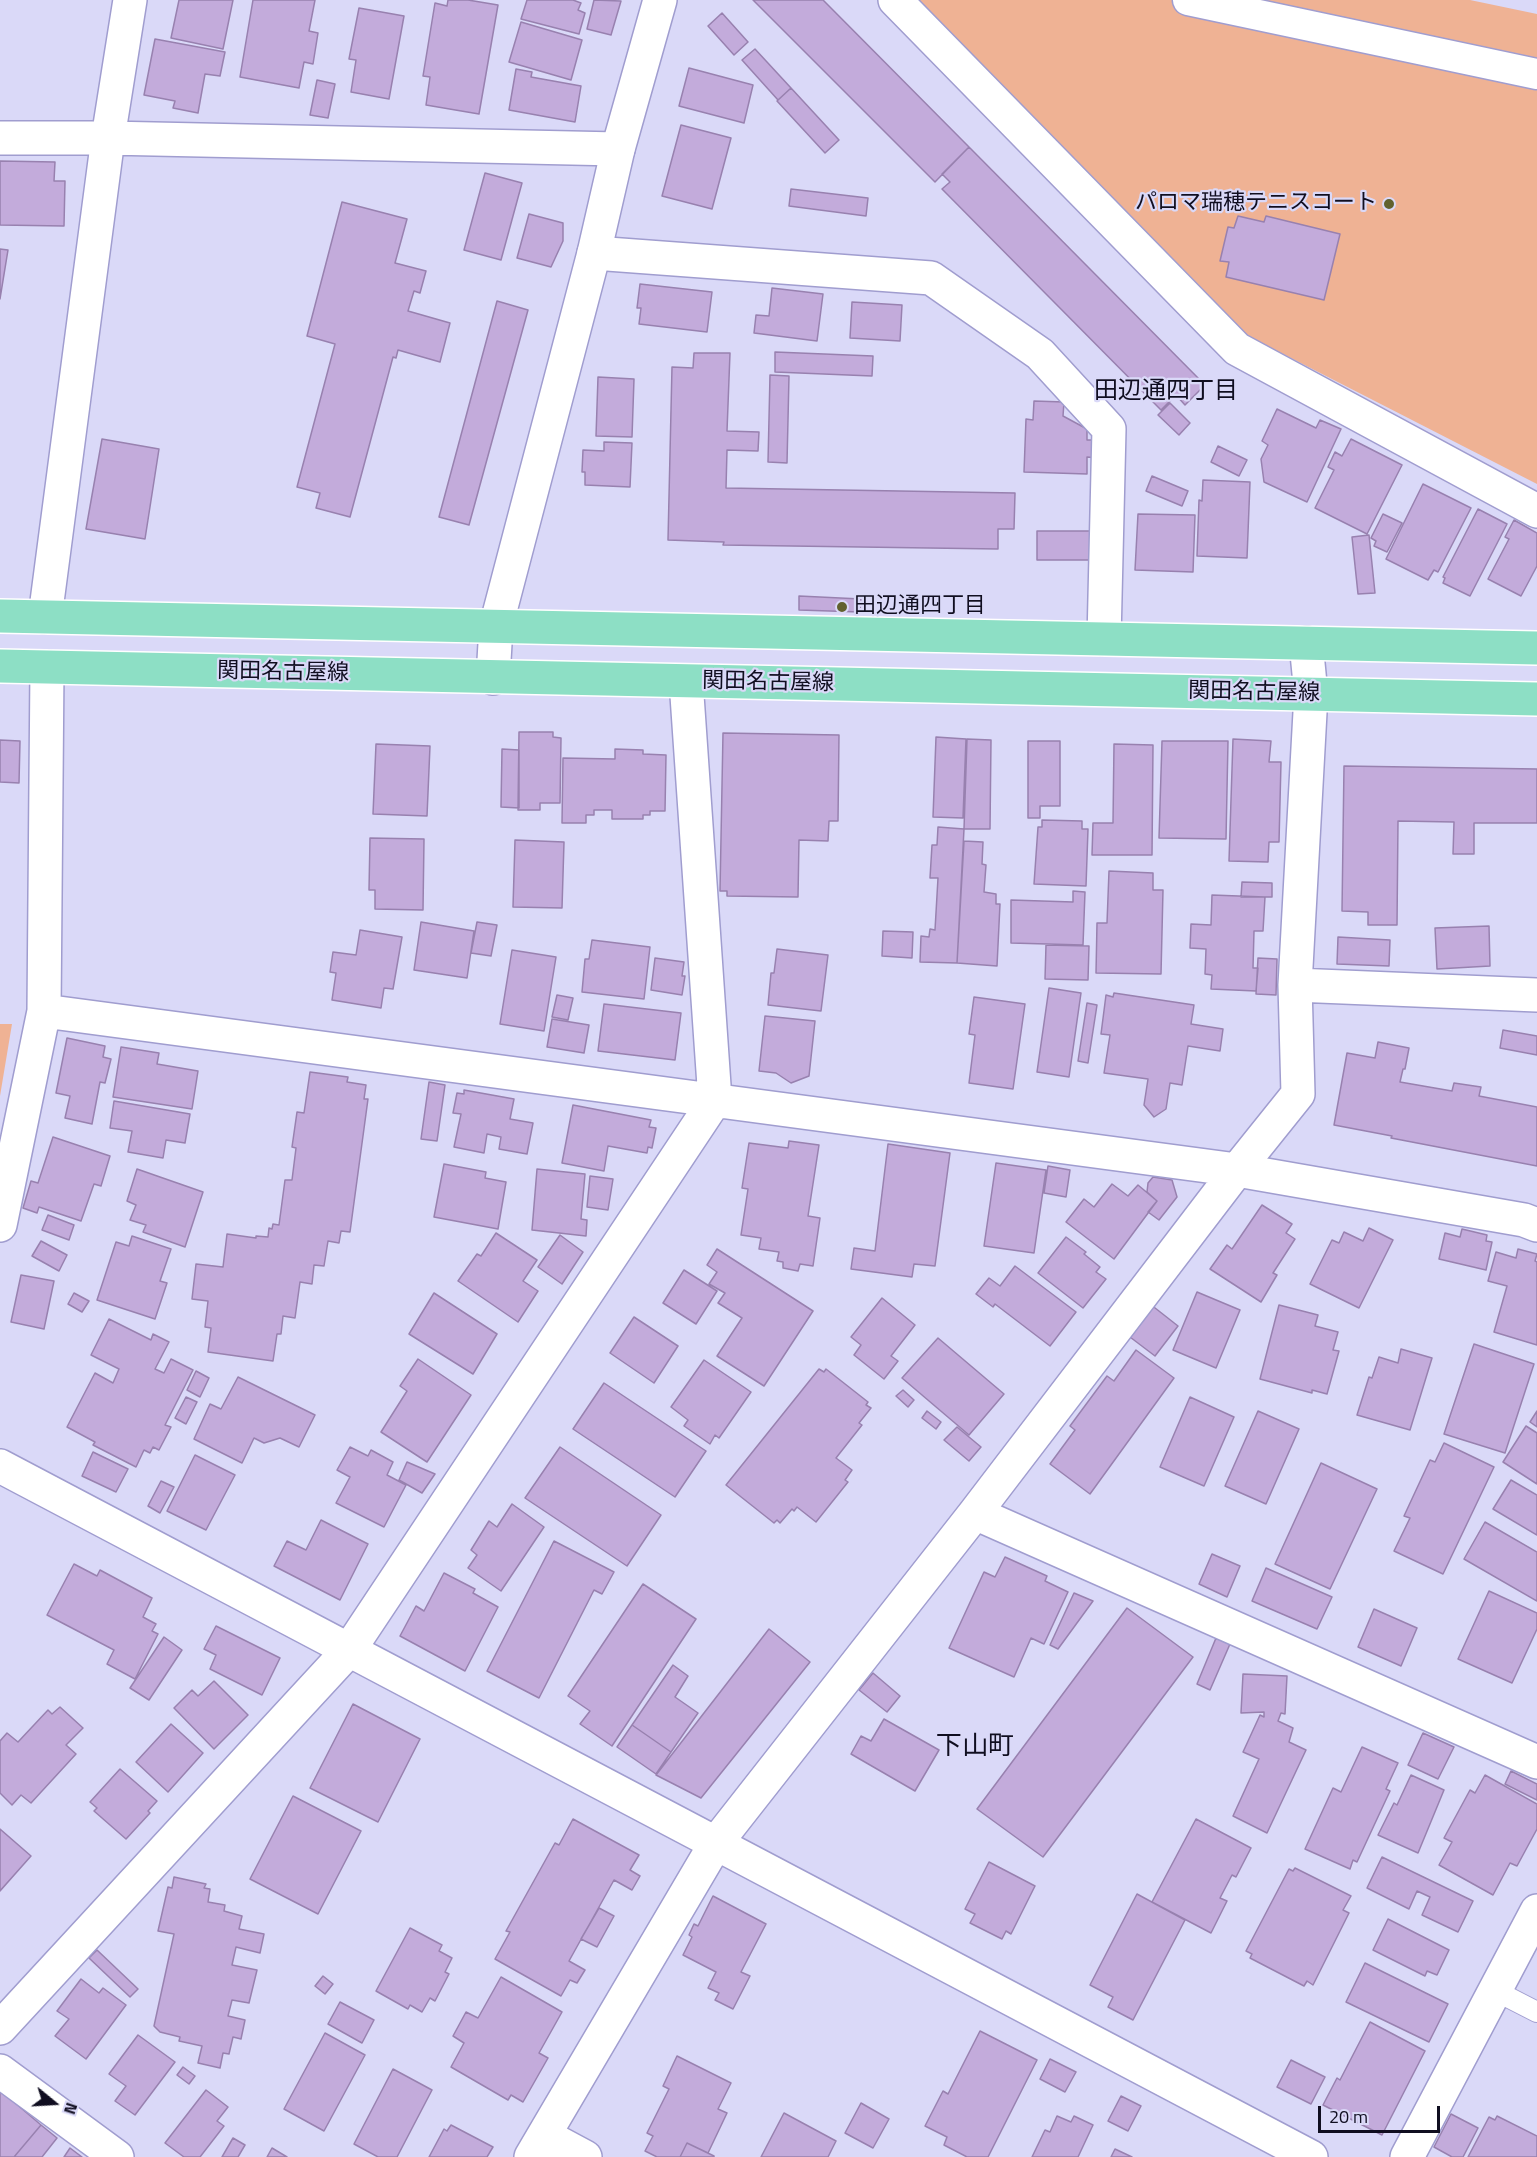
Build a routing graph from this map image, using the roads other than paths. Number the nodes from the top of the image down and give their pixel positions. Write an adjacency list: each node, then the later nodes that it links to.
1 (130, 0): 7 (street)
2 (660, 0): 8 (street)
3 (895, 0): 10 (street)
4 (1188, 0): 5 (street)
5 (1537, 74)
6 (0, 138): 7 (street)
7 (108, 138): 8 (street); 12 (street)
8 (618, 149): 9 (street)
9 (594, 253): 13 (street); 14 (street)
10 (1537, 511)
11 (0, 616): 12 (main road)
12 (45, 616): 13 (main road)
13 (496, 626): 14 (main road); 19 (street)
14 (1104, 639): 15 (main road)
15 (1306, 643): 16 (main road); 21 (street)
16 (1537, 648)
17 (0, 666): 18 (main road, 関田名古屋線)
18 (46, 667): 19 (main road, 関田名古屋線); 25 (street)
19 (493, 678): 20 (main road, 関田名古屋線)
20 (686, 681): 21 (main road, 関田名古屋線); 26 (street)
21 (1311, 694): 22 (main road, 関田名古屋線); 23 (street)
22 (1537, 699)
23 (1295, 985): 24 (street); 27 (street)
24 (1537, 995)
25 (44, 1011): 26 (street); 28 (street)
26 (714, 1100): 27 (street); 32 (street)
27 (1237, 1170): 29 (street); 31 (street)
28 (0, 1225)
29 (1537, 1225)
30 (0, 1466): 32 (street)
31 (975, 1513): 33 (street); 34 (street)
32 (349, 1650): 34 (street); 38 (street)
33 (1537, 1762)
34 (716, 1843): 40 (street); 43 (street)
35 (1537, 1911): 36 (street)
36 (1496, 1991): 37 (lane); 44 (street)
37 (1537, 2012)
38 (0, 2028)
39 (0, 2071): 41 (street)
40 (537, 2146): 42 (street)
41 (117, 2157)
42 (585, 2157)
43 (1311, 2157)
44 (1407, 2157)

